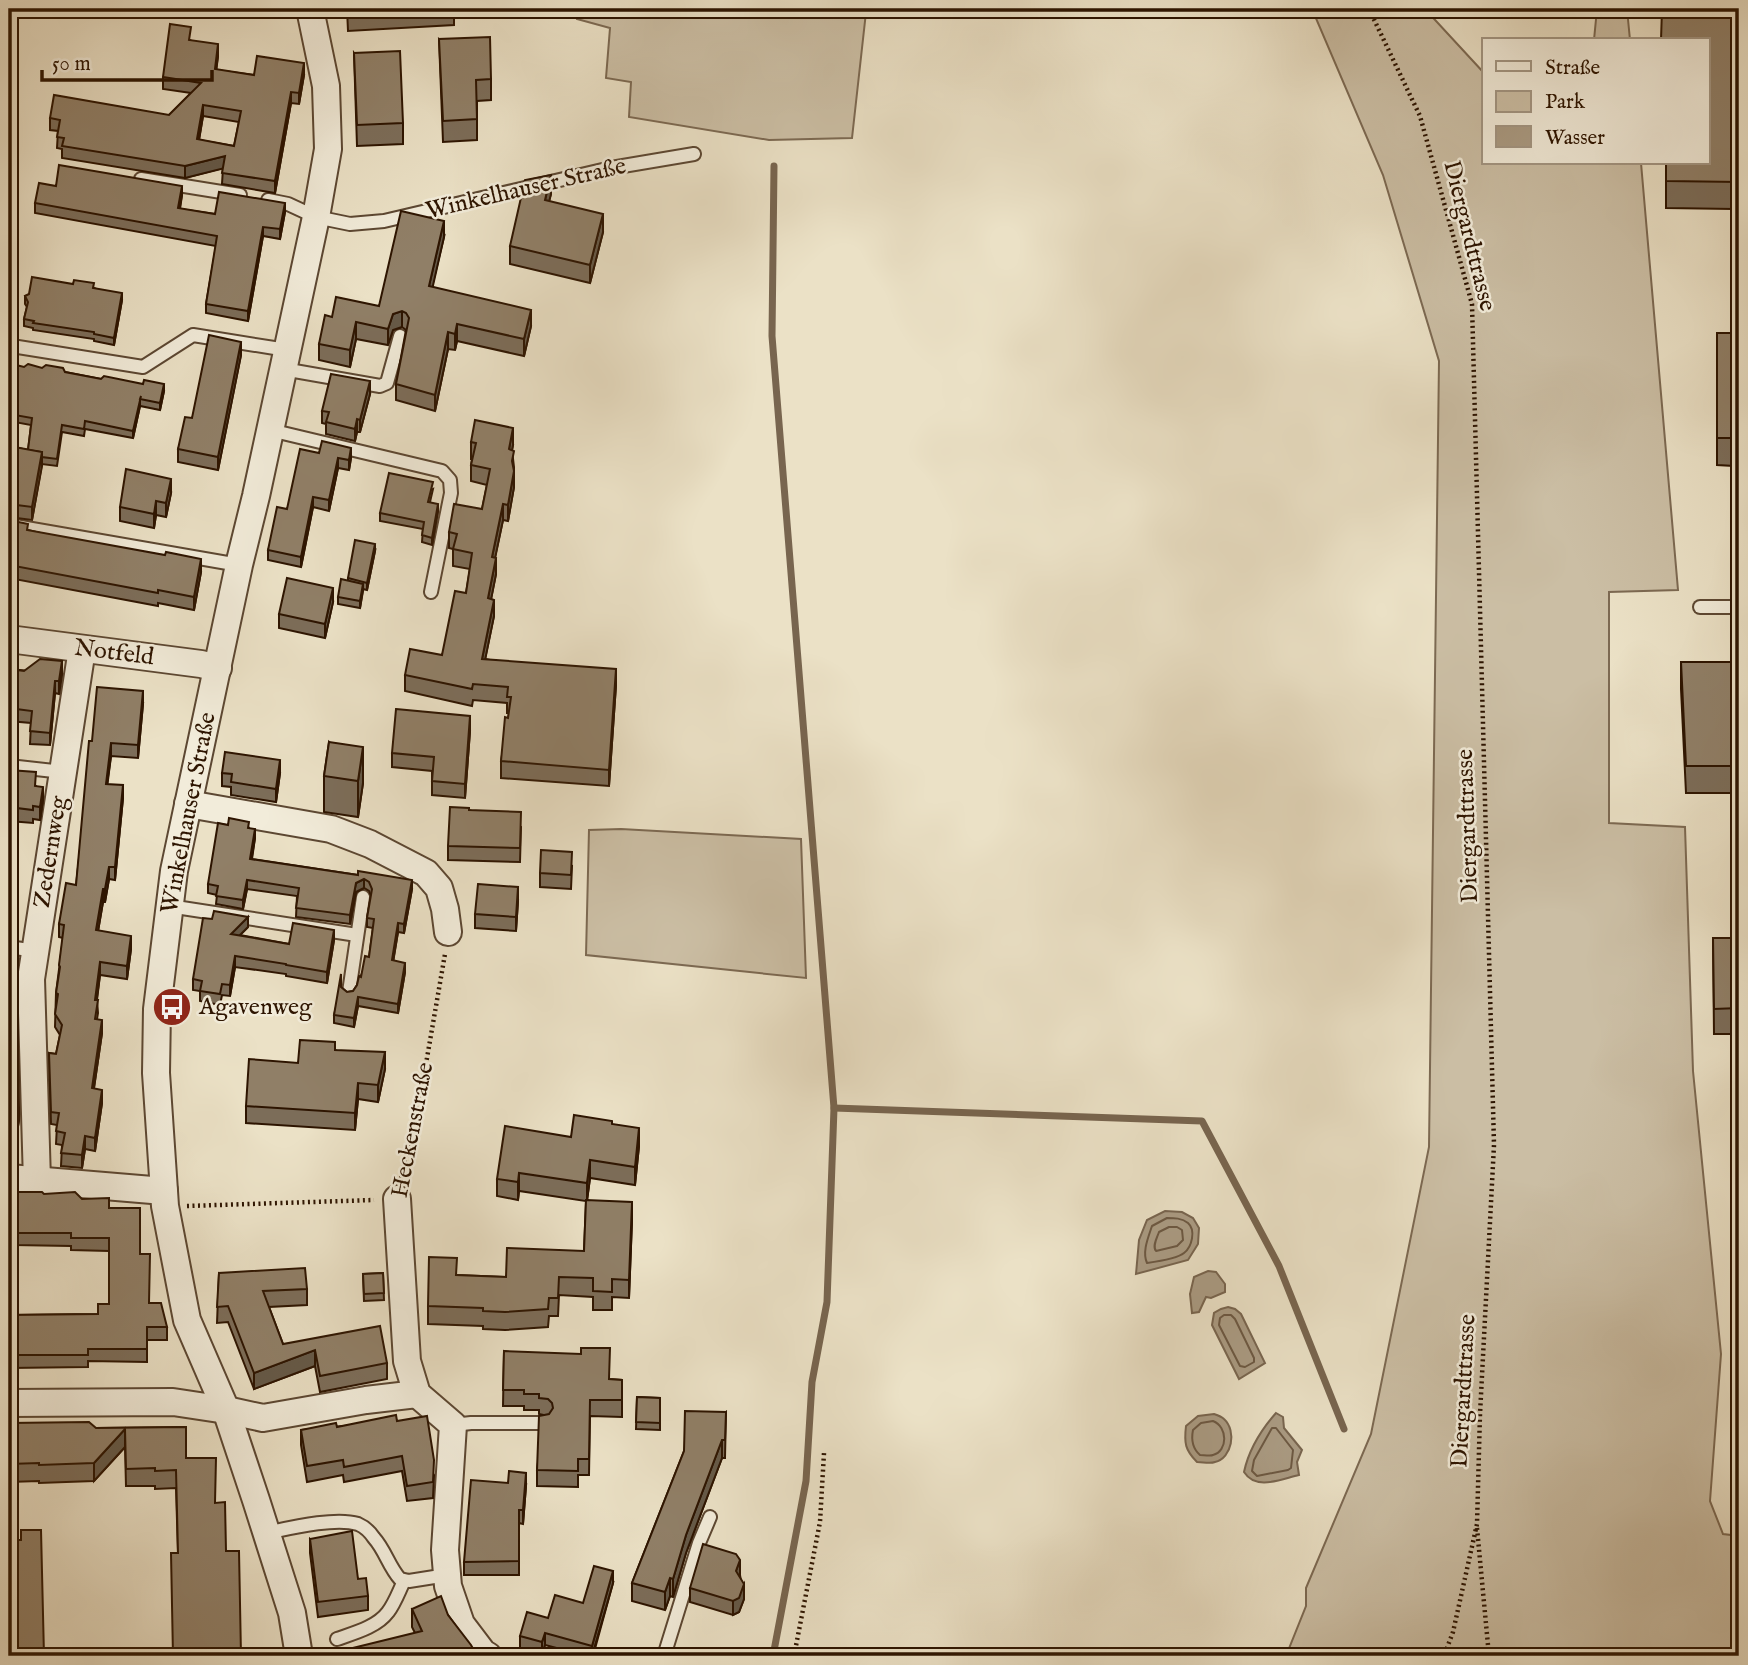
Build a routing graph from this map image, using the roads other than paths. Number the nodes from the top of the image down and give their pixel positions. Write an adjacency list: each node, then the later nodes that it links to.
1 (310, 9): 4 (street, Winkelhauser Straße)
2 (694, 154): 4 (lane, Winkelhauser Straße)
3 (132, 177): 4 (lane, Winkelhauser Straße)
4 (316, 217): 7 (street, Winkelhauser Straße)
5 (400, 336): 7 (lane)
6 (18, 347): 7 (lane)
7 (285, 360): 8 (street, Winkelhauser Straße)
8 (270, 430): 10 (street, Winkelhauser Straße); 11 (lane)
9 (9, 525): 10 (lane)
10 (239, 565): 16 (street, Winkelhauser Straße)
11 (431, 592)
12 (1700, 607): 13 (lane)
13 (1739, 607)
14 (9, 639): 15 (street, Notfeld)
15 (82, 649): 16 (street, Notfeld); 18 (street, Zedernweg)
16 (218, 668): 19 (street, Winkelhauser Straße)
17 (9, 766): 18 (lane)
18 (63, 772): 25 (street, Zedernweg)
19 (188, 804): 21 (street, Winkelhauser Straße); 22 (street)
20 (363, 897): 23 (lane)
21 (169, 906): 23 (lane); 29 (street, Winkelhauser Straße)
22 (448, 932)
23 (357, 935): 26 (lane)
24 (9, 947): 25 (lane)
25 (35, 951): 28 (street, Zedernweg)
26 (349, 992)
27 (9, 1178): 28 (street)
28 (37, 1181): 29 (street)
29 (164, 1198): 33 (street, Winkelhauser Straße)
30 (397, 1199): 31 (street, Heckenstraße)
31 (417, 1394): 33 (street); 35 (street)
32 (9, 1404): 33 (street)
33 (226, 1410): 37 (street, Winkelhauser Straße)
34 (544, 1423): 35 (lane)
35 (453, 1425): 38 (street)
36 (710, 1517): 43 (lane)
37 (266, 1533): 39 (lane); 41 (street, Winkelhauser Straße)
38 (447, 1575): 39 (lane); 42 (street)
39 (404, 1581): 40 (lane)
40 (337, 1639)
41 (299, 1656)
42 (488, 1656)
43 (664, 1656)

